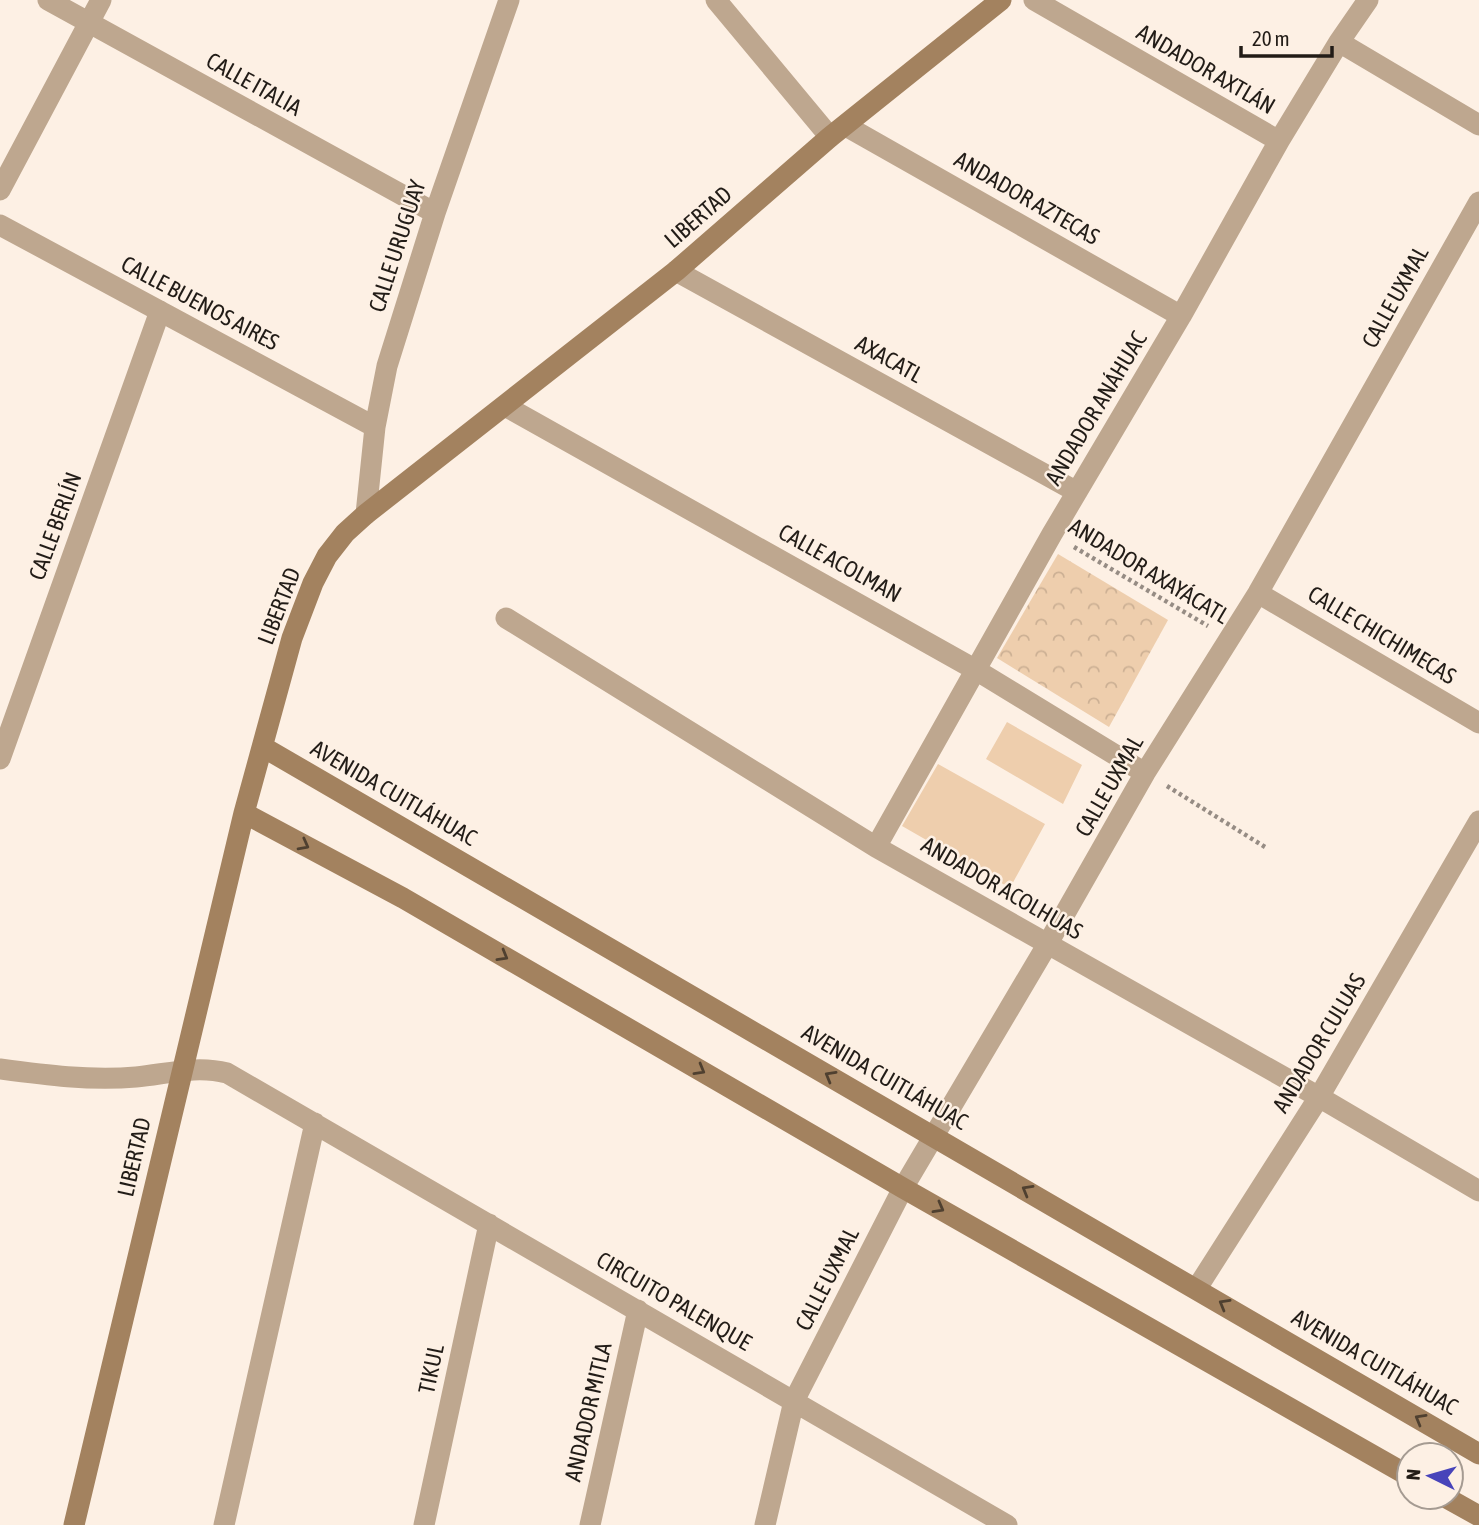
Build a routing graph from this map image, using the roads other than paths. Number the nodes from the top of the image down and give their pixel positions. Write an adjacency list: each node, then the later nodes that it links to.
1 (48, 0): 8 (street, CALLE ITALIA)
2 (101, 0): 8 (street)
3 (509, 0): 15 (street, CALLE URUGUAY)
4 (716, 0): 11 (street)
5 (1001, 0): 11 (main road, LIBERTAD)
6 (1034, 0): 12 (street, ANDADOR AXTLÁN)
7 (1368, 0): 9 (street, ANDADOR ANÁHUAC)
8 (89, 22): 13 (street); 15 (street, CALLE ITALIA)
9 (1339, 42): 10 (street); 12 (street, ANDADOR ANÁHUAC)
10 (1479, 125)
11 (838, 132): 17 (main road, LIBERTAD); 19 (street, ANDADOR AZTECAS)
12 (1279, 141): 19 (street, ANDADOR ANÁHUAC)
13 (0, 190)
14 (1479, 202): 24 (street, CALLE UXMAL)
15 (435, 213): 21 (street, CALLE URUGUAY)
16 (0, 225): 18 (street, CALLE BUENOS AIRES)
17 (676, 271): 20 (main road, LIBERTAD); 22 (street, AXACATL)
18 (160, 311): 21 (street, CALLE BUENOS AIRES); 29 (street, CALLE BERLÍN)
19 (1181, 316): 22 (street, ANDADOR ANÁHUAC)
20 (505, 406): 23 (main road, LIBERTAD); 26 (street, CALLE ACOLMAN)
21 (375, 427): 23 (street, CALLE URUGUAY)
22 (1077, 492): 26 (street, ANDADOR ANÁHUAC)
23 (366, 514): 28 (main road, LIBERTAD)
24 (1258, 593): 27 (street, CALLE CHICHIMECAS); 30 (street, CALLE UXMAL)
25 (506, 618): 33 (street, ANDADOR ACOLHUAS)
26 (976, 670): 30 (street, CALLE ACOLMAN); 33 (street, ANDADOR ANÁHUAC)
27 (1479, 723)
28 (263, 747): 31 (main road, LIBERTAD); 39 (main road, AVENIDA CUITLÁHUAC, one-way to 28)
29 (0, 759)
30 (1145, 773): 34 (street, CALLE UXMAL)
31 (244, 813): 36 (main road, LIBERTAD); 40 (main road, one-way to 40)
32 (1479, 821): 37 (street, ANDADOR CULUAS)
33 (876, 846): 34 (street, ANDADOR ACOLHUAS)
34 (1047, 945): 37 (street, ANDADOR ACOLHUAS); 39 (street, CALLE UXMAL)
35 (0, 1069): 36 (street, CIRCUITO PALENQUE)
36 (182, 1070): 38 (street, CIRCUITO PALENQUE); 48 (main road, LIBERTAD)
37 (1319, 1097): 41 (street, ANDADOR ACOLHUAS); 43 (street, ANDADOR CULUAS)
38 (315, 1123): 42 (street, CIRCUITO PALENQUE); 49 (street)
39 (934, 1136): 40 (street, CALLE UXMAL); 43 (main road, AVENIDA CUITLÁHUAC, one-way to 39)
40 (903, 1188): 45 (street, CALLE UXMAL); 47 (main road, one-way to 47)
41 (1479, 1191)
42 (489, 1224): 44 (street, CIRCUITO PALENQUE); 50 (street, TIKUL)
43 (1197, 1288): 46 (main road, AVENIDA CUITLÁHUAC, one-way to 43)
44 (638, 1310): 45 (street, CIRCUITO PALENQUE); 51 (street, ANDADOR MITLA)
45 (794, 1401): 52 (street, CALLE UXMAL); 53 (street, CIRCUITO PALENQUE)
46 (1479, 1454)
47 (1395, 1468)
48 (74, 1525)
49 (224, 1525)
50 (424, 1525)
51 (590, 1525)
52 (765, 1525)
53 (1007, 1525)

